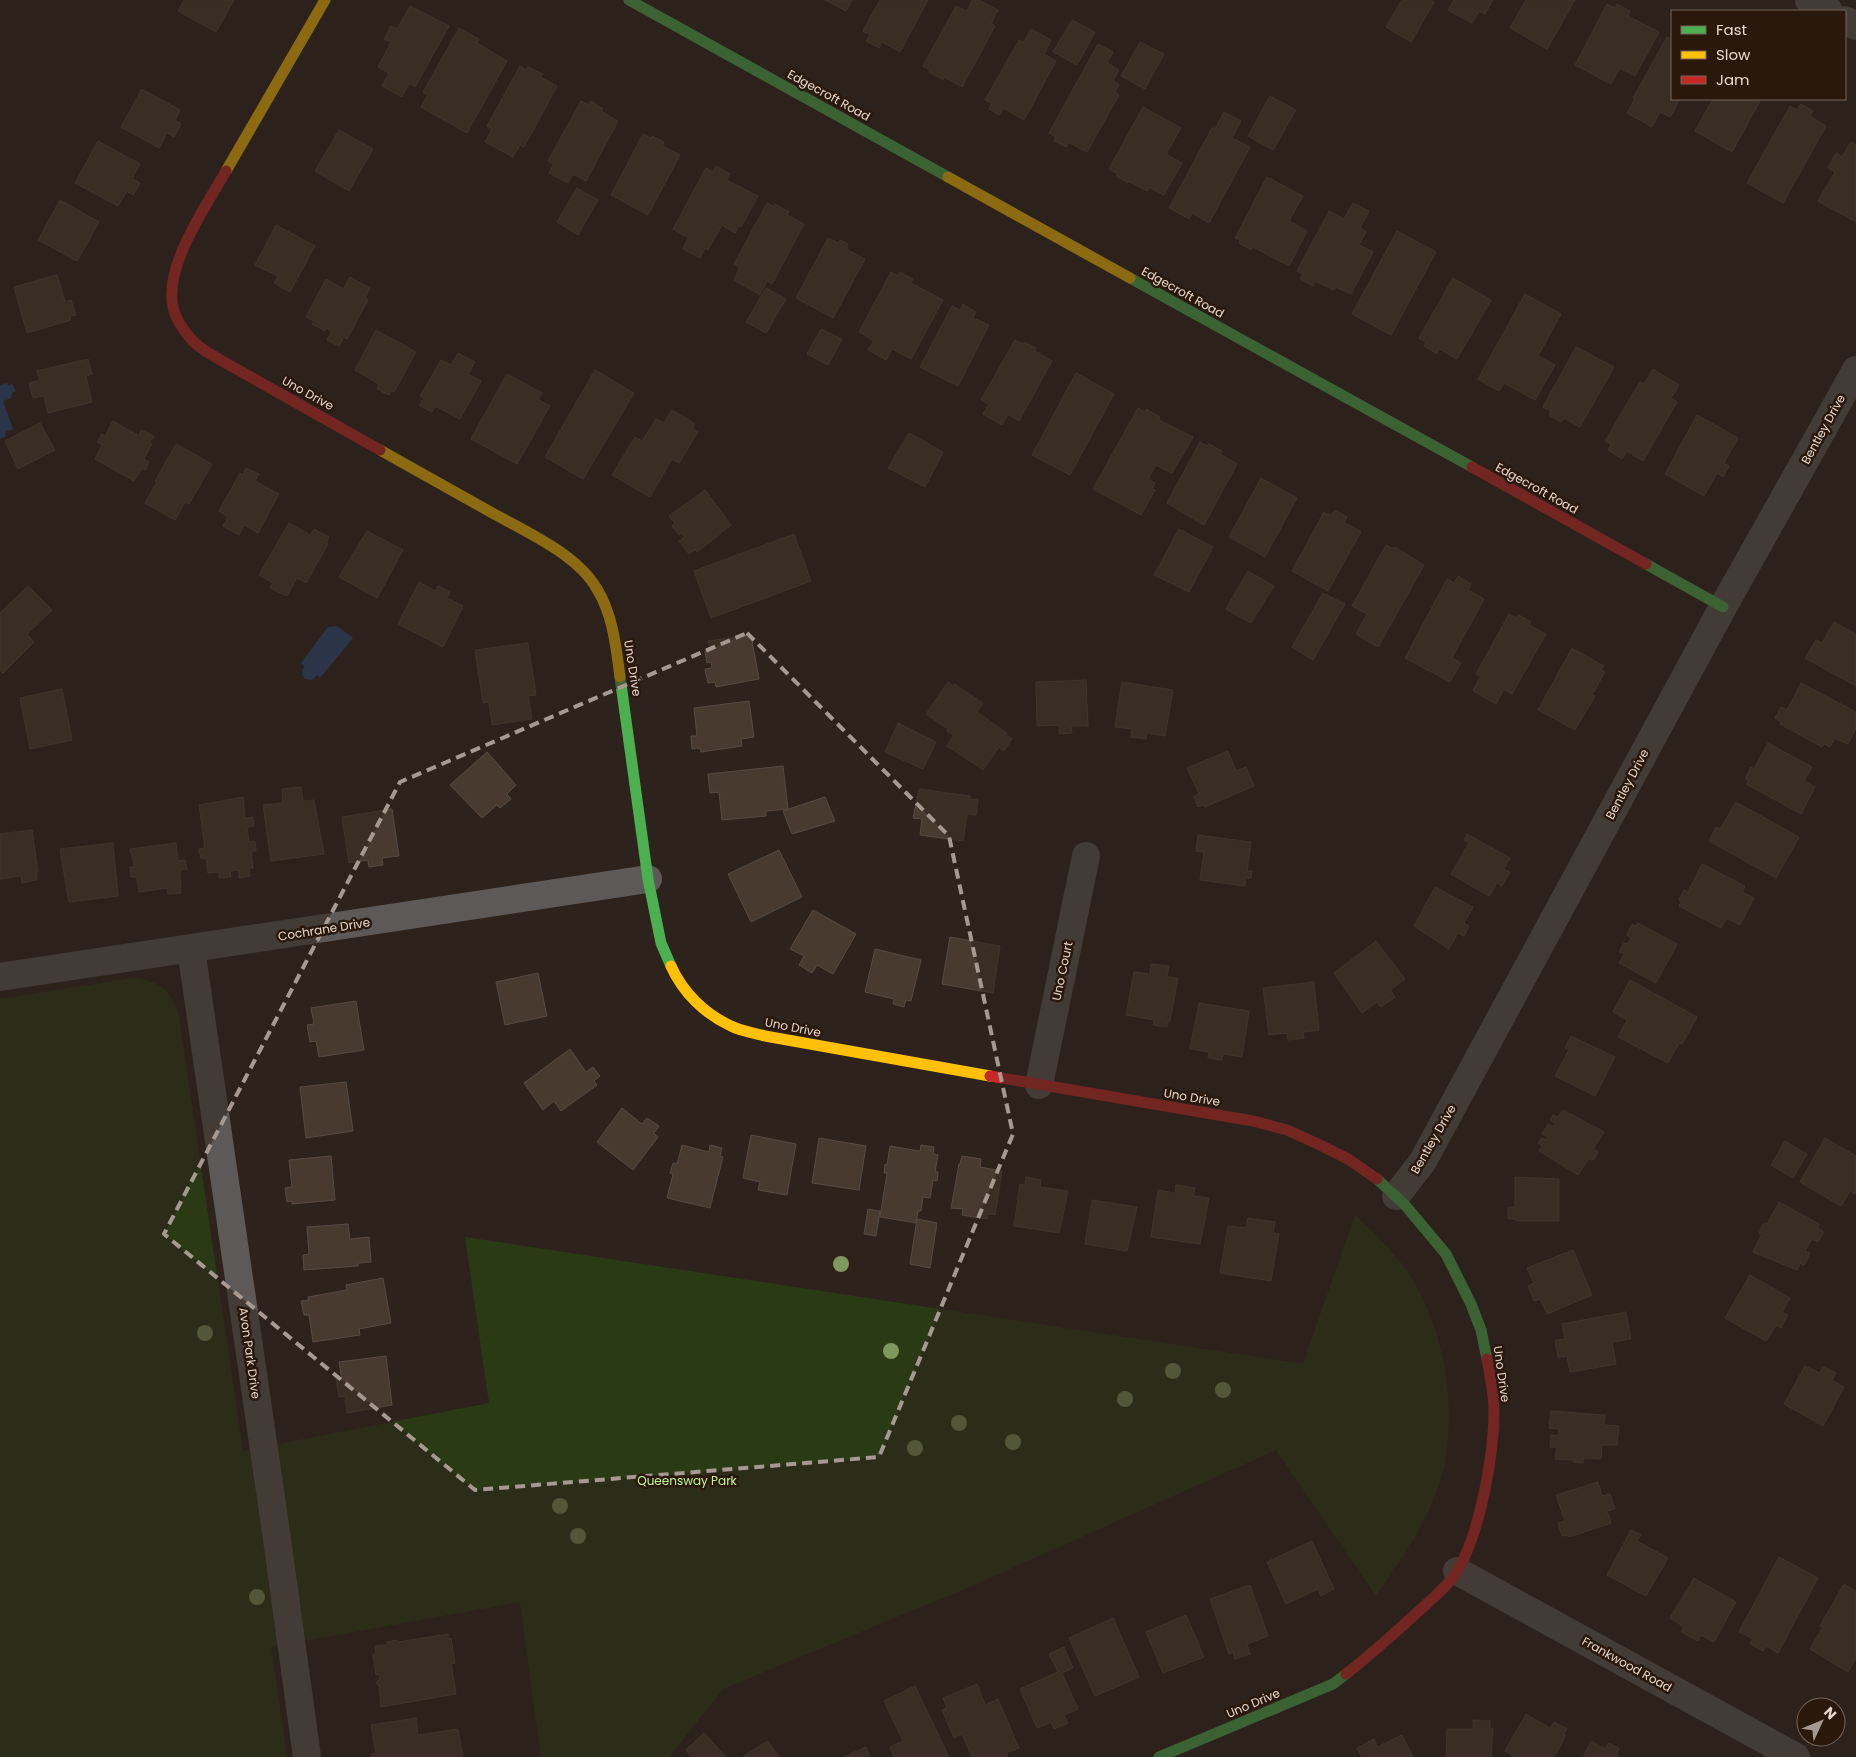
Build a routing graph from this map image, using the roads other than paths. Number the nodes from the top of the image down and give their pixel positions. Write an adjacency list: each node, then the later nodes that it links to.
1 (325, 0): 8 (street, Uno Drive)
2 (629, 0): 6 (street, Edgecroft Road)
3 (1809, 0): 4 (street)
4 (1827, 10)
5 (1856, 370): 6 (street, Bentley Drive)
6 (1723, 607): 12 (street, Bentley Drive)
7 (1086, 856): 11 (street, Uno Court)
8 (648, 880): 9 (street, Cochrane Drive); 11 (street, Uno Drive)
9 (191, 950): 10 (street, Cochrane Drive); 14 (street, Avon Park Drive)
10 (0, 977)
11 (1039, 1085): 12 (street, Uno Drive)
12 (1396, 1196): 13 (street, Uno Drive)
13 (1457, 1571): 15 (street, Uno Drive); 16 (street, Frankwood Road)
14 (307, 1757)
15 (1159, 1757)
16 (1796, 1757)

